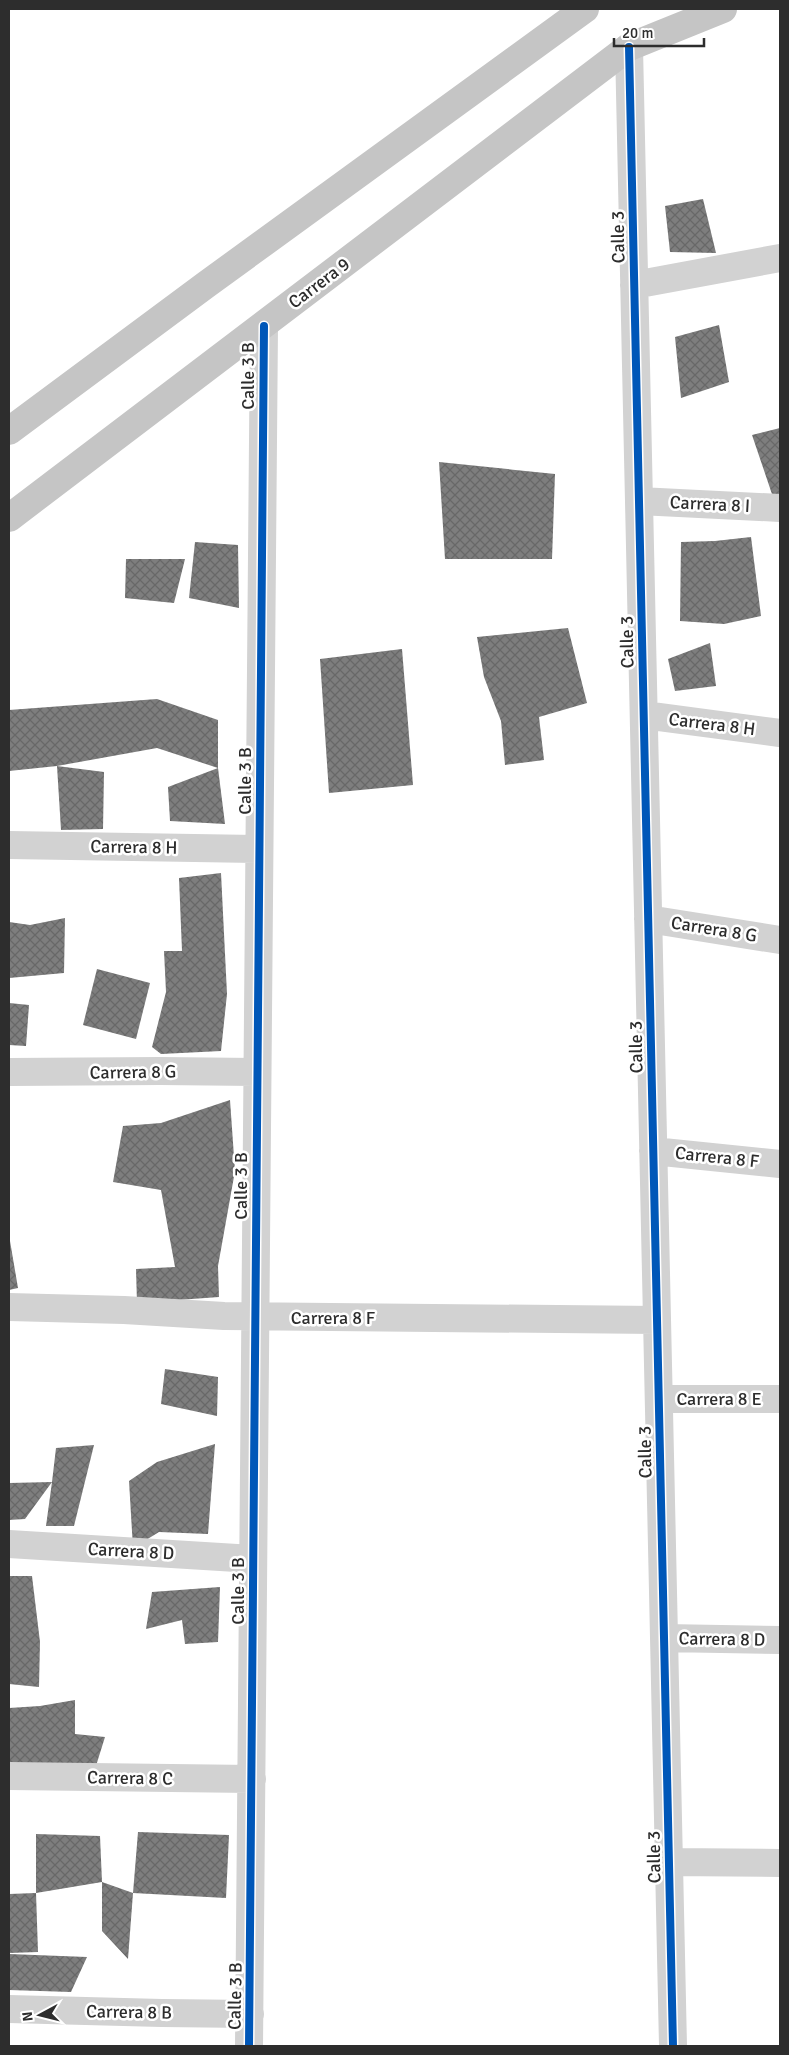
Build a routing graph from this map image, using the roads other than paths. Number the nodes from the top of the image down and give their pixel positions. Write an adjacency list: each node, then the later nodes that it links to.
1 (585, 9): 7 (main road)
2 (723, 9): 3 (main road, Carrera 9)
3 (629, 47): 5 (street, Calle 3); 6 (main road, Carrera 9)
4 (780, 258): 5 (street)
5 (634, 285): 8 (street, Calle 3)
6 (264, 326): 10 (main road, Carrera 9); 14 (street, Calle 3 B)
7 (9, 431)
8 (639, 501): 9 (street, Carrera 8 I); 11 (street, Calle 3)
9 (780, 508)
10 (9, 518)
11 (644, 715): 12 (street, Carrera 8 H); 15 (street, Calle 3)
12 (780, 733)
13 (9, 845): 14 (street, Carrera 8 H)
14 (259, 849): 18 (street, Calle 3 B)
15 (648, 919): 16 (street, Carrera 8 G); 19 (street, Calle 3)
16 (780, 940)
17 (9, 1072): 18 (street, Carrera 8 G)
18 (257, 1072): 22 (street, Calle 3 B)
19 (653, 1151): 20 (street, Carrera 8 F); 23 (street, Calle 3)
20 (780, 1164)
21 (9, 1307): 22 (street, Carrera 8 F)
22 (255, 1317): 23 (street, Carrera 8 F); 27 (street, Calle 3 B)
23 (657, 1320): 24 (street, Calle 3)
24 (659, 1399): 25 (street, Carrera 8 E); 28 (street, Calle 3)
25 (780, 1399)
26 (9, 1544): 27 (street, Carrera 8 D)
27 (253, 1559): 31 (street, Calle 3 B)
28 (664, 1638): 29 (street, Carrera 8 D); 32 (street, Calle 3)
29 (780, 1640)
30 (9, 1776): 31 (street, Carrera 8 C)
31 (252, 1779): 35 (street, Calle 3 B)
32 (669, 1862): 33 (street); 37 (street, Calle 3)
33 (780, 1863)
34 (9, 2009): 35 (street, Carrera 8 B)
35 (250, 2014): 36 (street, Calle 3 B)
36 (249, 2046)
37 (673, 2046)

